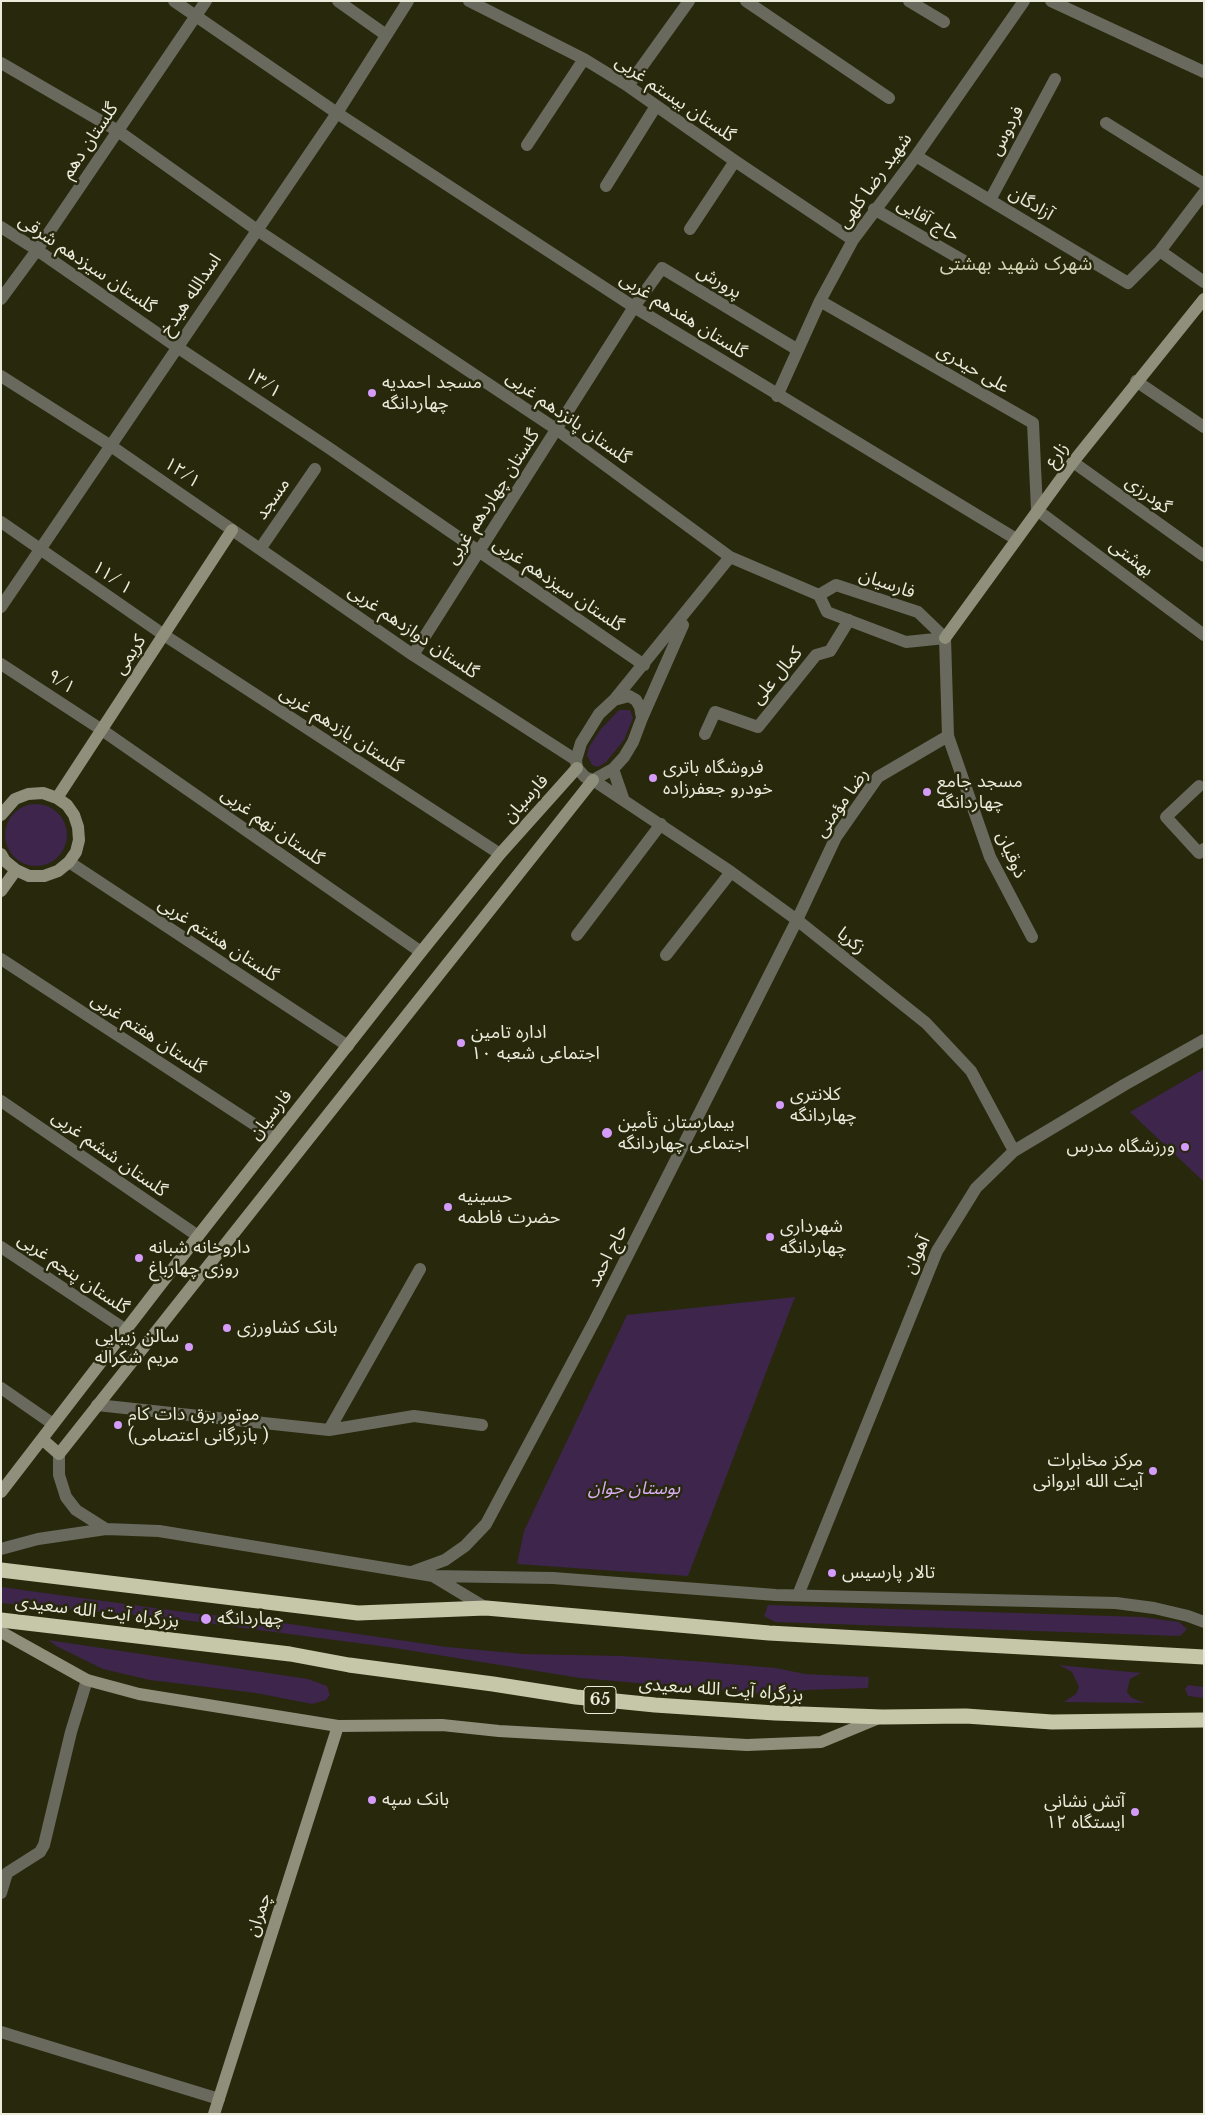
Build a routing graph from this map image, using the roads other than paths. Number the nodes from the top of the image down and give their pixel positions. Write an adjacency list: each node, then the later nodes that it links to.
1 (174, 1): 11 (street, گلستان هفدهم غربی)
2 (206, 1): 11 (street, گلستان دهم)
3 (338, 1): 13 (street)
4 (408, 1): 13 (street, اسدالله هیدخ)
5 (468, 1): 14 (street, گلستان بیستم غربی)
6 (689, 1): 18 (street)
7 (746, 1): 19 (street)
8 (909, 1): 12 (street)
9 (1024, 1): 25 (street, شهید رضا کلهی)
10 (1058, 3): 16 (street)
11 (196, 16): 21 (street, گلستان هفدهم غربی); 23 (street, گلستان دهم)
12 (944, 22)
13 (386, 35): 21 (street, اسدالله هیدخ)
14 (584, 59): 18 (street, گلستان بیستم غربی); 24 (street)
15 (1, 63): 23 (street, گلستان پانزدهم غربی)
16 (1204, 72)
17 (1055, 78): 30 (street, فردوس)
18 (628, 86): 20 (street, گلستان بیستم غربی)
19 (890, 98)
20 (656, 106): 26 (street, گلستان بیستم غربی); 28 (street)
21 (337, 113): 34 (street, اسدالله هیدخ); 43 (street, گلستان هفدهم غربی)
22 (1106, 123): 27 (street)
23 (118, 131): 34 (street, گلستان پانزدهم غربی); 36 (street, گلستان دهم)
24 (527, 145)
25 (916, 156): 30 (street, آزادگان); 31 (street, شهید رضا کلهی)
26 (735, 161): 33 (street); 35 (street, گلستان بیستم غربی)
27 (1204, 184)
28 (606, 186)
29 (1204, 193): 37 (street)
30 (990, 200): 37 (street, آزادگان)
31 (874, 209): 35 (street, شهید رضا کلهی); 38 (street, حاج آقایی)
32 (1, 227): 36 (street, گلستان سیزدهم شرقی)
33 (690, 229)
34 (257, 230): 44 (street, اسدالله هیدخ); 50 (street, گلستان پانزدهم غربی)
35 (852, 240): 42 (street, شهید رضا کلهی)
36 (37, 250): 40 (street, گلستان دهم); 44 (street, گلستان سیزدهم شرقی)
37 (1160, 251): 39 (street)
38 (964, 261)
39 (1204, 282)
40 (1, 299)
41 (1204, 299): 47 (street, زارع)
42 (820, 301): 45 (street, شهید رضا کلهی); 55 (street, علی حیدری)
43 (634, 307): 45 (street, پرورش); 48 (street, گلستان هفدهم غربی); 50 (street, گلستان چهاردهم غربی)
44 (177, 347): 51 (street, اسدالله هیدخ); 52 (street, ۱۳/۱)
45 (798, 350): 48 (street, شهید رضا کلهی)
46 (1, 376): 51 (street, ۱۲/۱)
47 (1136, 381): 49 (street); 53 (street, زارع)
48 (777, 396): 58 (street, گلستان هفدهم غربی)
49 (1204, 427)
50 (556, 429): 61 (street, گلستان چهاردهم غربی); 63 (street, گلستان پانزدهم غربی)
51 (111, 446): 57 (street, ۱۲/۱); 59 (street, اسدالله هیدخ)
52 (329, 448): 61 (street, گلستان سیزدهم غربی)
53 (1073, 462): 55 (street, زارع); 62 (street, گودرزی)
54 (315, 469): 60 (street, مسجد)
55 (1037, 510): 58 (street, زارع); 68 (street, بهشتی)
56 (1, 522): 59 (street, ۱۱/ ۱)
57 (232, 530): 60 (street, گلستان دوازدهم غربی); 69 (street, کریمی)
58 (1016, 539): 70 (street, زارع)
59 (40, 549): 65 (street, اسدالله هیدخ); 69 (street, ۱۱/ ۱)
60 (260, 549): 71 (street, گلستان دوازدهم غربی)
61 (478, 551): 71 (street, گلستان چهاردهم غربی); 73 (street, گلستان سیزدهم غربی)
62 (1204, 556)
63 (730, 557): 64 (street); 66 (street)
64 (819, 595): 67 (street); 70 (street, فارسیان)
65 (1, 607)
66 (689, 611): 73 (street); 75 (street)
67 (848, 620): 70 (street); 77 (street, کمال علی)
68 (1204, 635)
69 (164, 636): 76 (street, کریمی); 89 (street, گلستان یازدهم غربی)
70 (945, 638): 78 (street, ذوقیان)
71 (413, 654): 79 (street, گلستان دوازدهم غربی)
72 (1, 664): 76 (street, ۹/۱)
73 (644, 665): 74 (street)
74 (614, 700): 75 (street); 79 (street)
75 (642, 718): 80 (street)
76 (102, 730): 83 (street, کریمی); 97 (street, گلستان نهم غربی)
77 (705, 734)
78 (948, 736): 94 (street, رضا مؤمنی); 96 (street, ذوقیان)
79 (577, 764): 81 (street, گلستان دوازدهم غربی); 89 (street, فارسیان)
80 (613, 769): 81 (street); 84 (street)
81 (593, 780): 84 (street, زکریا); 110 (street)
82 (1199, 786): 87 (street)
83 (56, 798): 85 (street); 90 (street)
84 (623, 798): 86 (street, زکریا)
85 (2, 813)
86 (661, 824): 92 (street, زکریا); 95 (street)
87 (1204, 848)
88 (1, 854): 91 (street)
89 (500, 854): 97 (street, فارسیان)
90 (69, 862): 91 (street); 101 (street, گلستان هشتم غربی)
91 (16, 870): 93 (street)
92 (731, 872): 94 (street, زکریا); 98 (street)
93 (1, 891)
94 (797, 920): 104 (street, زکریا); 120 (street, حاج احمد)
95 (577, 935)
96 (1032, 936)
97 (421, 952): 101 (street, فارسیان)
98 (666, 955)
99 (1, 958): 103 (street, گلستان هفتم غربی)
100 (1204, 1040): 104 (street, آهوان)
101 (348, 1046): 103 (street, فارسیان)
102 (1, 1101): 105 (street, گلستان ششم غربی)
103 (276, 1138): 105 (street, فارسیان)
104 (1014, 1151): 122 (street, آهوان)
105 (198, 1236): 108 (street, فارسیان)
106 (1, 1247): 108 (street, گلستان پنجم غربی)
107 (420, 1269): 113 (street)
108 (126, 1330): 111 (street, فارسیان)
109 (1, 1388): 111 (street)
110 (97, 1406): 113 (street); 115 (street)
111 (53, 1424): 114 (street, فارسیان)
112 (482, 1425): 113 (street)
113 (329, 1430)
114 (42, 1439): 115 (street); 116 (street, فارسیان)
115 (59, 1454): 117 (street)
116 (1, 1492)
117 (106, 1529): 118 (street); 120 (street)
118 (1, 1549)
119 (1, 1570): 123 (highway, بزرگراه آیت الله سعیدی)
120 (411, 1572): 121 (street)
121 (433, 1576): 122 (street); 123 (street)
122 (798, 1595): 125 (street)
123 (486, 1608): 127 (highway, بزرگراه آیت الله سعیدی)
124 (1, 1620): 129 (highway, بزرگراه آیت الله سعیدی / 65)
125 (1204, 1622)
126 (1, 1632): 128 (street)
127 (1204, 1657)
128 (86, 1680): 131 (street); 132 (street)
129 (882, 1717): 130 (highway, بزرگراه آیت الله سعیدی / 65); 131 (street)
130 (1204, 1720)
131 (338, 1726): 134 (street, چمران)
132 (1, 1893)
133 (1, 2032): 134 (street)
134 (219, 2099): 135 (street, چمران)
135 (214, 2114)

